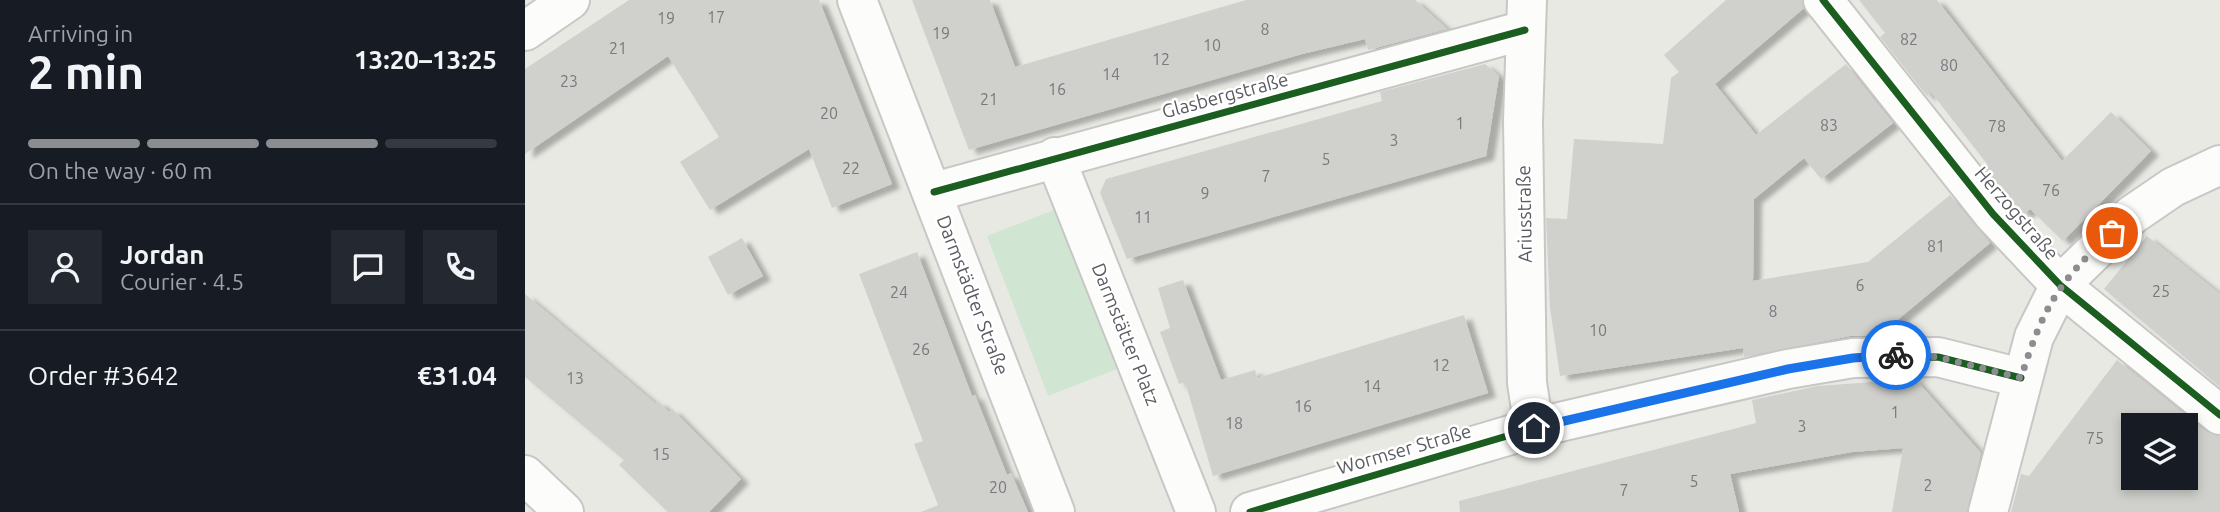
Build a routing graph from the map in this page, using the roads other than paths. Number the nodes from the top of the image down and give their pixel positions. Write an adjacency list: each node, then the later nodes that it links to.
1 (570, 0): 5 (street)
2 (856, 0): 8 (street, Darmstädter Straße)
3 (1823, 0): 9 (street, Herzogstraße)
4 (1526, 15): 6 (street, Glasbergstraße); 12 (street, Ariusstraße)
5 (525, 31)
6 (1055, 156): 8 (street, Glasbergstraße); 16 (street, Darmstätter Platz)
7 (2220, 165): 9 (street)
8 (934, 192): 15 (street, Darmstädter Straße)
9 (2060, 285): 10 (street); 11 (street, Herzogstraße)
10 (2021, 378): 12 (street, Wormser Straße); 18 (street)
11 (2220, 415)
12 (1534, 428): 17 (street, Wormser Straße)
13 (525, 475): 14 (street)
14 (564, 512)
15 (1055, 512)
16 (1196, 512)
17 (1250, 512)
18 (1988, 512)

